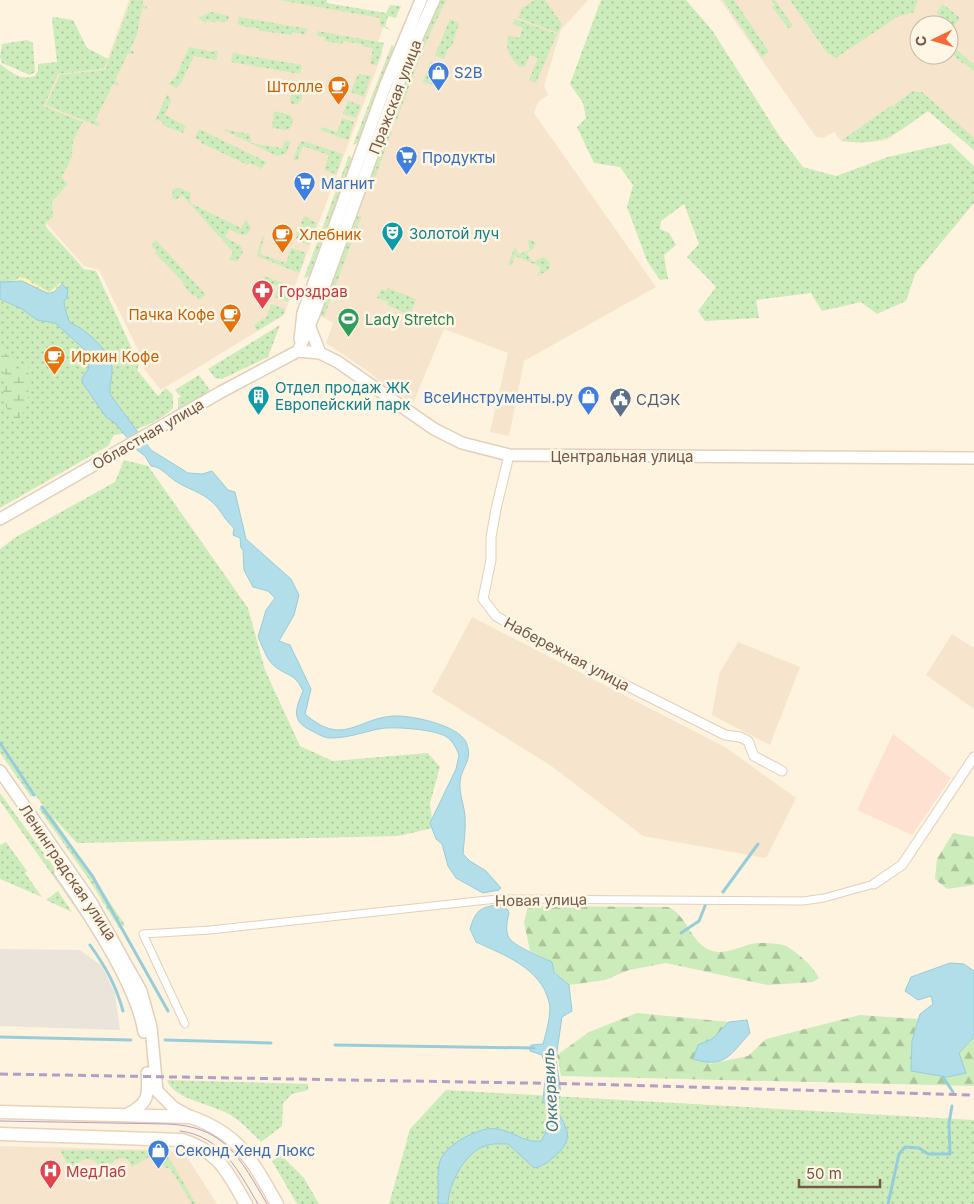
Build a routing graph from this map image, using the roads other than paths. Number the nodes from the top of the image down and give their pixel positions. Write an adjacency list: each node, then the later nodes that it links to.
1 (422, 0): 4 (street, Пражская улица)
2 (434, 0): 3 (street, Пражская улица)
3 (309, 325): 4 (street, Пражская улица); 5 (street)
4 (298, 351): 5 (street, Центральная улица); 8 (street, Областная улица)
5 (320, 353): 6 (street, Центральная улица)
6 (509, 454): 7 (street, Центральная улица); 11 (street, Набережная улица)
7 (974, 458)
8 (0, 519)
9 (974, 757): 13 (street, Новая улица)
10 (0, 771): 15 (street, Ленинградская улица)
11 (782, 771)
12 (0, 785): 15 (street, Ленинградская улица)
13 (874, 884): 14 (street, Новая улица)
14 (185, 1024)
15 (153, 1090): 17 (street); 18 (street)
16 (0, 1112): 17 (main road)
17 (126, 1115): 18 (main road)
18 (191, 1117): 21 (main road)
19 (0, 1134): 20 (main road)
20 (246, 1204)
21 (277, 1204)

